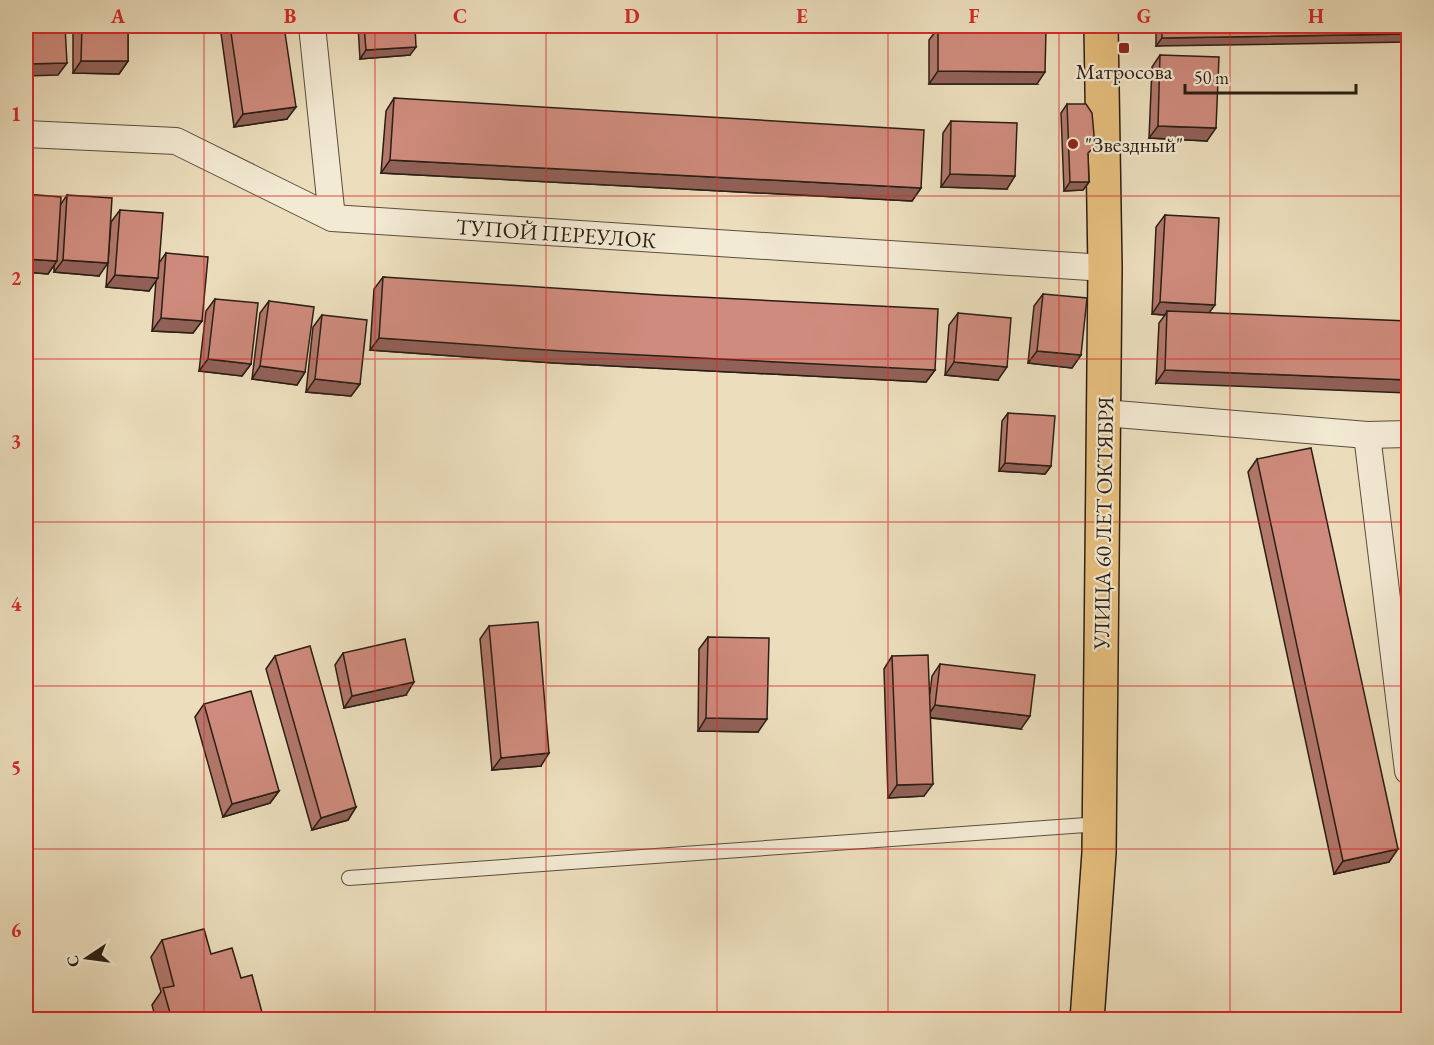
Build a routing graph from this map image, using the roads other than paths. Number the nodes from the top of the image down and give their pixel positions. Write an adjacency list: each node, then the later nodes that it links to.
1 (312, 26): 4 (street)
2 (1101, 26): 5 (main road, УЛИЦА 60 ЛЕТ ОКТЯБРЯ)
3 (26, 134): 4 (street, ТУПОЙ ПЕРЕУЛОК)
4 (332, 218): 5 (street, ТУПОЙ ПЕРЕУЛОК)
5 (1105, 268): 6 (main road, УЛИЦА 60 ЛЕТ ОКТЯБРЯ)
6 (1104, 413): 8 (street); 10 (main road, УЛИЦА 60 ЛЕТ ОКТЯБРЯ)
7 (1408, 434): 8 (street)
8 (1367, 435): 9 (street)
9 (1408, 771)
10 (1100, 824): 11 (lane); 12 (main road, УЛИЦА 60 ЛЕТ ОКТЯБРЯ)
11 (349, 878)
12 (1087, 1020)

